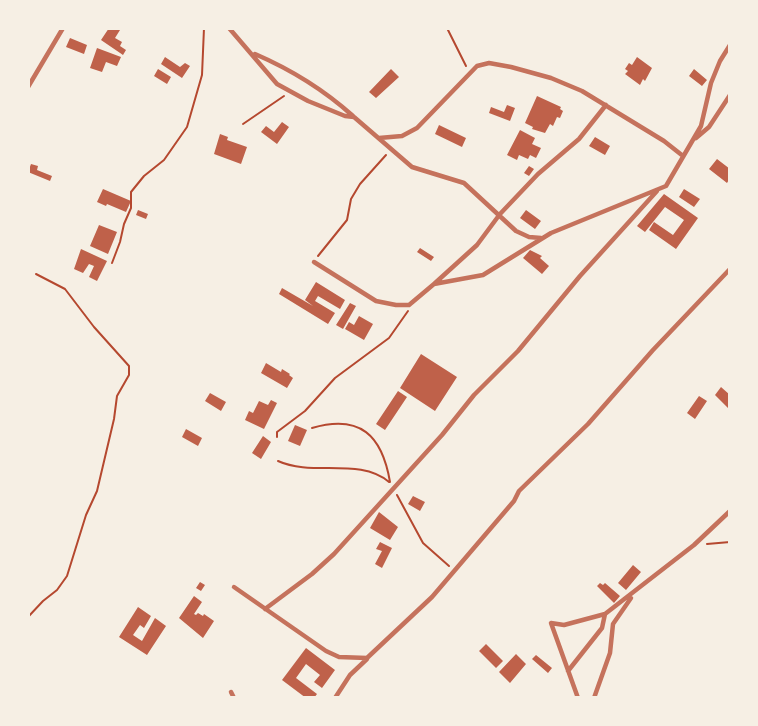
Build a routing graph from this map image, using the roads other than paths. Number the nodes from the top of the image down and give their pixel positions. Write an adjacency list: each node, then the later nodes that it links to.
1 (63, 28): 5 (street)
2 (229, 28): 4 (street)
3 (730, 45): 10 (street)
4 (251, 52): 8 (street); 8 (street)
5 (28, 87)
6 (730, 95): 10 (street)
7 (606, 105): 9 (street); 11 (street); 13 (street)
8 (354, 117): 9 (street)
9 (379, 138): 13 (street)
10 (691, 142): 11 (street)
11 (683, 156): 12 (street)
12 (657, 191): 14 (street); 21 (street)
13 (500, 214): 14 (street); 17 (street)
14 (542, 238): 17 (street)
15 (314, 262): 17 (street)
16 (730, 269): 23 (street)
17 (434, 284)
18 (730, 511): 20 (street)
19 (234, 587): 21 (street)
20 (633, 594): 22 (street); 29 (street)
21 (265, 609): 23 (street)
22 (605, 614): 24 (street); 24 (street)
23 (367, 658): 26 (street)
24 (568, 671): 28 (street)
25 (230, 691): 27 (street)
26 (337, 697)
27 (234, 698)
28 (578, 698)
29 (594, 698)

